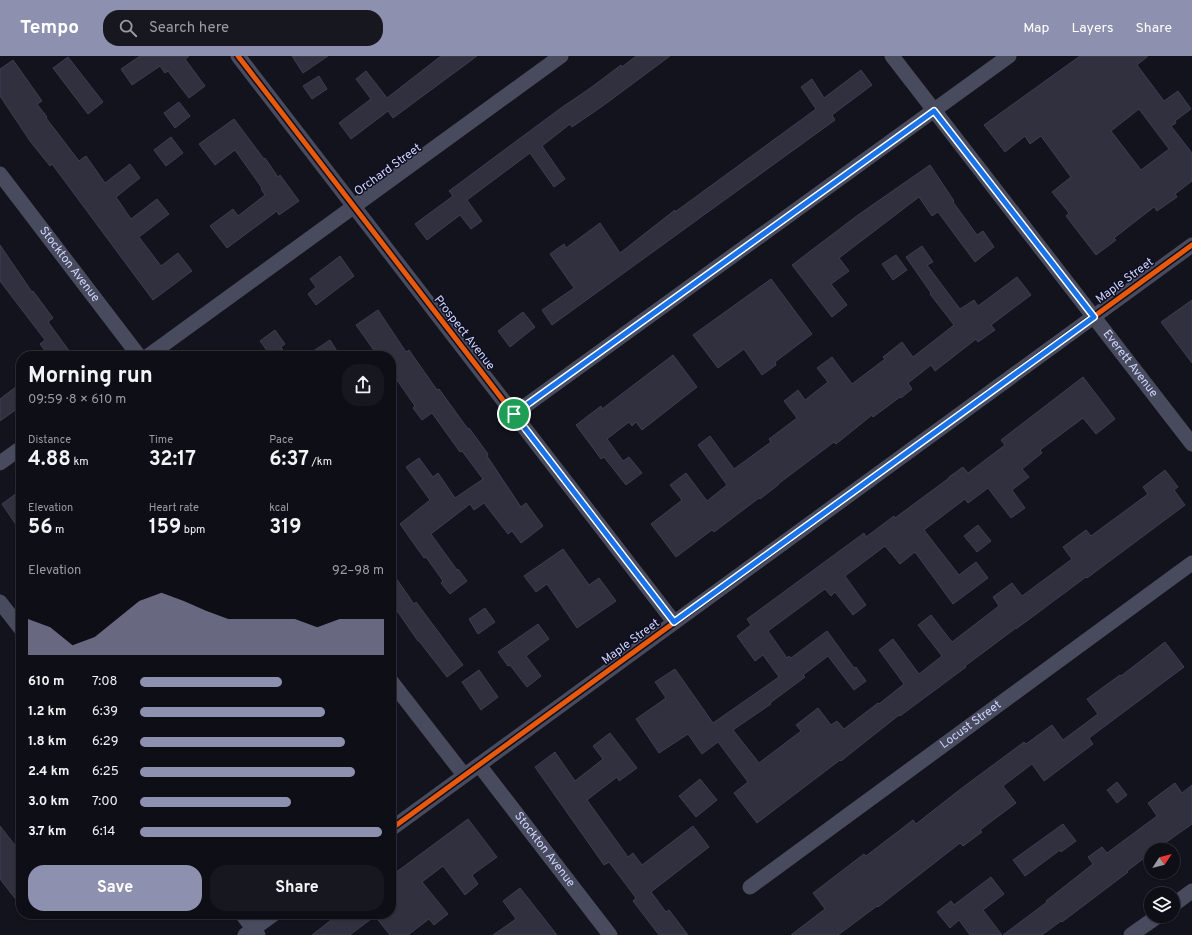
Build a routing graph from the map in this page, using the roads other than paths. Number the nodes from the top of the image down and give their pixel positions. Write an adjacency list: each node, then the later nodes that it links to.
1 (238, 56): 7 (street, Prospect Avenue)
2 (561, 56): 7 (street, Orchard Street)
3 (892, 56): 5 (street, Everett Avenue)
4 (1010, 56): 5 (street)
5 (934, 111): 9 (street, Everett Avenue); 12 (street)
6 (0, 174): 10 (street, Stockton Avenue)
7 (354, 207): 11 (street, Orchard Street); 12 (street, Prospect Avenue)
8 (1192, 245): 9 (street, Maple Street)
9 (1094, 317): 13 (street, Everett Avenue); 18 (street, Maple Street)
10 (135, 351)
11 (155, 351)
12 (514, 414): 18 (street, Prospect Avenue)
13 (1192, 444)
14 (16, 452): 15 (street)
15 (0, 463)
16 (1192, 563): 24 (street, Locust Street)
17 (0, 602): 19 (street)
18 (674, 622): 21 (street, Maple Street)
19 (16, 623)
20 (396, 687): 22 (street)
21 (479, 765): 22 (street, Maple Street); 31 (street, Stockton Avenue)
22 (464, 775): 23 (street, Maple Street)
23 (396, 825)
24 (750, 887)
25 (1192, 891): 26 (street)
26 (1180, 900)
27 (245, 919): 30 (street)
28 (268, 919): 30 (street)
29 (1148, 923): 32 (street)
30 (252, 933)
31 (610, 935)
32 (1131, 935)

